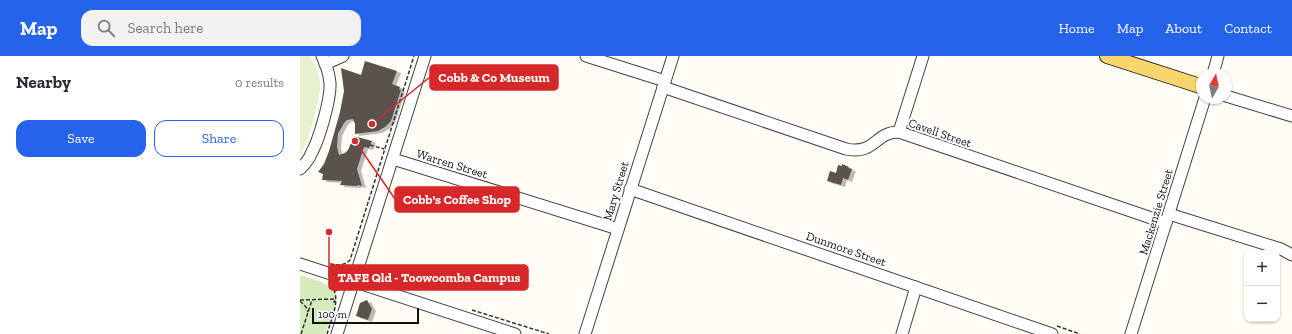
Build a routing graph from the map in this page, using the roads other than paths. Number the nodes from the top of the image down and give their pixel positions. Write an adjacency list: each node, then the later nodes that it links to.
1 (343, 56): 8 (street)
2 (425, 56): 16 (street)
3 (586, 56): 10 (street, Cavell Street)
4 (673, 56): 10 (street, Mary Street)
5 (923, 56): 15 (street)
6 (1107, 56): 11 (main road)
7 (1218, 56): 9 (street)
8 (324, 60): 17 (street)
9 (1215, 68)
10 (664, 84): 15 (street, Cavell Street); 18 (street, Mary Street)
11 (1196, 89)
12 (1232, 98): 14 (street)
13 (1198, 104): 19 (street, Mackenzie Street)
14 (1292, 116)
15 (899, 132): 19 (street, Cavell Street)
16 (393, 159): 20 (street, Warren Street); 23 (street)
17 (300, 169)
18 (630, 189): 20 (street, Mary Street); 24 (street, Dunmore Street)
19 (1167, 218): 21 (street, Cavell Street); 30 (street, Mackenzie Street)
20 (618, 229): 27 (street, Mary Street)
21 (1292, 255)
22 (300, 264): 23 (street)
23 (354, 282): 25 (street); 26 (street)
24 (916, 287): 28 (street); 29 (street, Dunmore Street)
25 (338, 334)
26 (515, 334)
27 (585, 334)
28 (902, 334)
29 (1052, 334)
30 (1131, 334)

